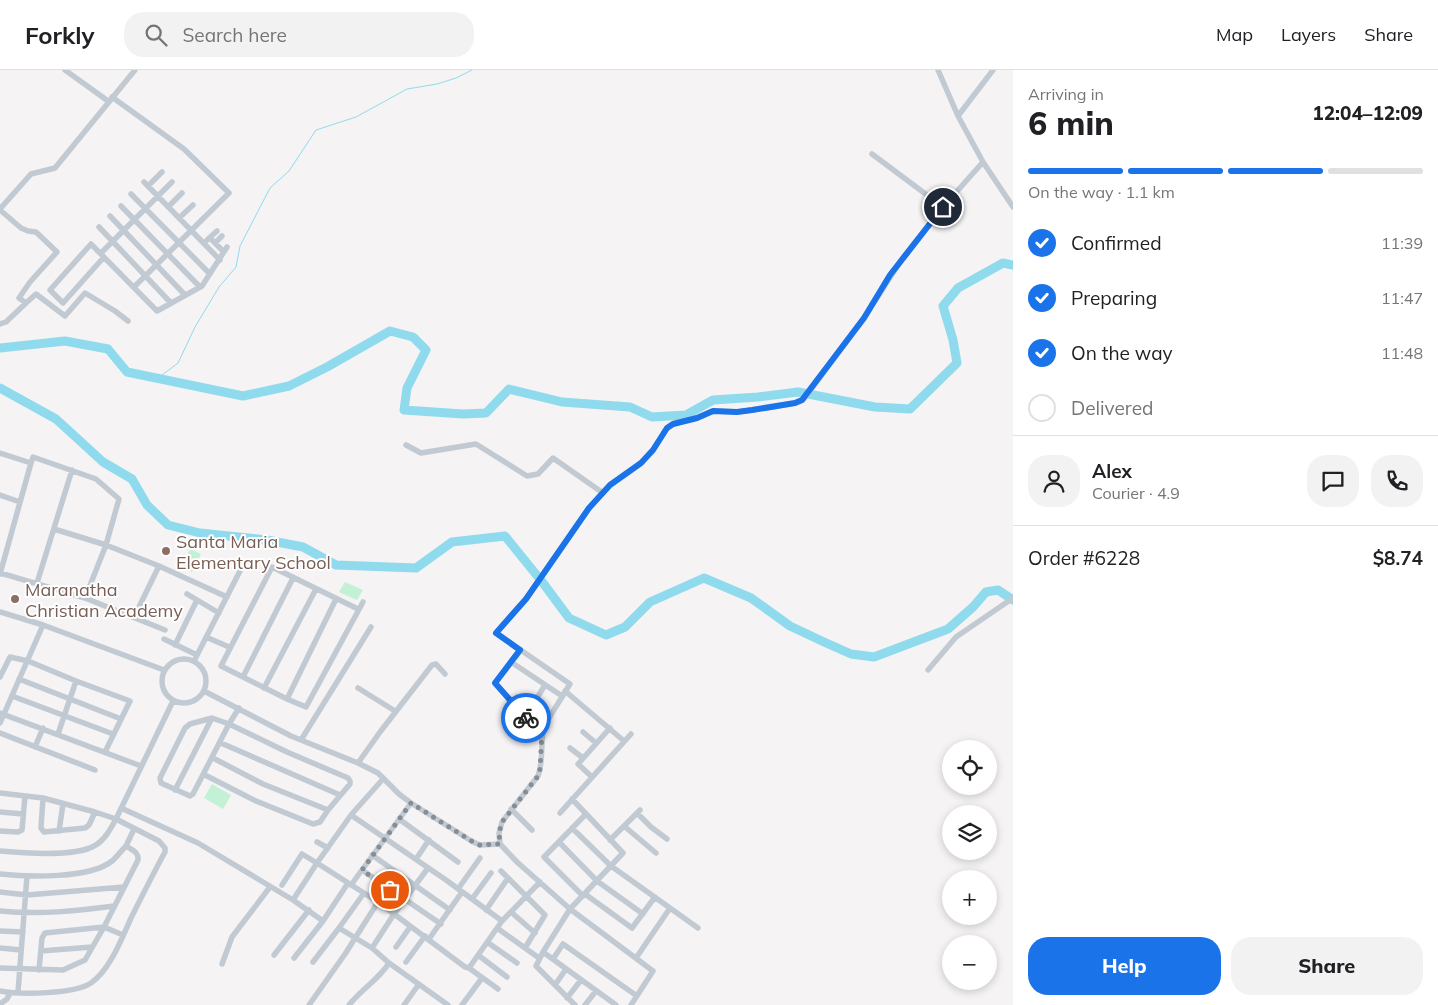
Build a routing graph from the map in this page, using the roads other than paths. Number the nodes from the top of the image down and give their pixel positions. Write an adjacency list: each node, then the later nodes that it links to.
1 (65, 70): 5 (street)
2 (134, 70): 5 (street)
3 (938, 70): 6 (street)
4 (993, 70): 6 (street)
5 (110, 99): 19 (street); 26 (street)
6 (958, 116): 8 (street)
7 (872, 154): 17 (street)
8 (983, 162): 17 (street); 18 (street)
9 (162, 172): 13 (street)
10 (172, 182): 13 (street)
11 (182, 193): 16 (street)
12 (131, 194): 20 (street)
13 (158, 196): 16 (street); 20 (street)
14 (193, 205): 22 (street)
15 (121, 206): 23 (street)
16 (168, 207): 22 (street)
17 (943, 207): 51 (street)
18 (1013, 207)
19 (0, 209): 43 (street)
20 (145, 209): 23 (street); 31 (street)
21 (110, 216): 25 (street)
22 (179, 218): 26 (street)
23 (134, 220): 25 (street); 34 (street)
24 (99, 227): 30 (street)
25 (124, 231): 30 (street); 37 (street)
26 (192, 231): 31 (street); 33 (street)
27 (217, 231): 29 (street)
28 (222, 236): 32 (street)
29 (210, 238): 32 (street); 33 (street)
30 (113, 242): 35 (street); 39 (street)
31 (179, 243): 34 (street); 38 (street)
32 (215, 243): 36 (street)
33 (204, 244): 36 (street)
34 (168, 254): 37 (street); 41 (street)
35 (102, 255): 35 (street); 40 (street)
36 (220, 260): 38 (street)
37 (156, 265): 39 (street); 42 (street)
38 (210, 274): 41 (street)
39 (145, 276): 40 (street); 44 (street)
40 (134, 287): 44 (street)
41 (200, 287): 42 (street)
42 (185, 295): 44 (street)
43 (26, 303): 45 (street); 46 (street)
44 (171, 303)
45 (128, 321)
46 (0, 324)
47 (406, 446): 51 (street)
48 (0, 453): 49 (street)
49 (31, 463): 50 (street); 53 (street)
50 (72, 470): 54 (street); 55 (street)
51 (603, 493): 80 (street)
52 (0, 495): 53 (street)
53 (20, 502): 58 (street)
54 (54, 529): 55 (street); 60 (street)
55 (106, 545): 56 (street); 64 (street)
56 (159, 566): 63 (street); 72 (street)
57 (242, 567): 63 (street)
58 (0, 573): 60 (street)
59 (293, 578): 61 (street); 79 (street); 88 (street)
60 (37, 583): 64 (street)
61 (316, 589): 65 (street); 92 (street)
62 (187, 594): 67 (street)
63 (227, 597): 71 (street)
64 (85, 598): 72 (street)
65 (336, 598): 69 (street); 98 (street)
66 (1013, 598): 85 (street)
67 (197, 600): 71 (street); 78 (street)
68 (363, 602): 69 (street)
69 (358, 609): 98 (street)
70 (0, 612): 73 (street)
71 (219, 613): 76 (street)
72 (134, 617): 75 (street)
73 (43, 625): 82 (street); 84 (street)
74 (371, 627): 117 (street)
75 (165, 630)
76 (206, 636): 79 (street); 81 (street)
77 (164, 639): 78 (street)
78 (175, 644): 81 (street)
79 (230, 647): 88 (street)
80 (520, 650): 83 (street); 95 (street)
81 (196, 658): 84 (street); 94 (street)
82 (28, 661): 87 (street); 89 (street); 90 (street)
83 (511, 662): 91 (street); 104 (street)
84 (164, 670): 99 (street)
85 (928, 670)
86 (445, 674): 101 (street)
87 (0, 677)
88 (243, 677): 92 (street)
89 (18, 679): 96 (street); 97 (street)
90 (76, 681): 97 (street); 106 (street)
91 (545, 685): 95 (street); 104 (street)
92 (264, 688): 98 (street)
93 (358, 688): 101 (street)
94 (204, 691): 99 (street); 100 (street)
95 (564, 694): 110 (street); 115 (street)
96 (12, 696): 102 (street); 103 (street)
97 (69, 699): 103 (street); 106 (street)
98 (286, 699)
99 (173, 701): 127 (street)
100 (239, 708): 108 (street); 117 (street)
101 (395, 711): 126 (street)
102 (2, 713): 107 (street); 109 (street)
103 (64, 715): 113 (street); 114 (street)
104 (526, 717): 115 (street)
105 (212, 718): 108 (street); 132 (street); 132 (street)
106 (121, 719): 114 (street)
107 (0, 722)
108 (229, 724): 119 (street); 134 (street)
109 (43, 728): 113 (street); 121 (street)
110 (610, 728): 118 (street); 120 (street)
111 (583, 732): 120 (street)
112 (0, 733): 121 (street)
113 (58, 734): 123 (street)
114 (113, 734): 123 (street)
115 (542, 734): 141 (street)
116 (631, 734): 118 (street)
117 (301, 740): 126 (street)
118 (624, 741): 130 (street)
119 (220, 743): 124 (street); 134 (street)
120 (596, 743): 125 (street)
121 (35, 747): 128 (street)
122 (570, 748): 125 (street)
123 (105, 752): 127 (street)
124 (213, 758): 129 (street); 142 (street)
125 (583, 758): 130 (street)
126 (358, 762): 131 (street)
127 (141, 766): 140 (street)
128 (95, 770)
129 (205, 775): 132 (street); 142 (street)
130 (592, 778): 137 (street)
131 (383, 779): 138 (street); 147 (street)
132 (175, 790)
133 (0, 793): 135 (street)
134 (340, 795): 142 (street)
135 (25, 796): 136 (street); 146 (street)
136 (43, 798): 139 (street); 156 (street)
137 (572, 799): 145 (street); 148 (street)
138 (411, 803): 150 (street); 163 (street)
139 (63, 804): 144 (street); 156 (street)
140 (121, 808): 149 (street); 187 (street)
141 (511, 809): 155 (street); 163 (street)
142 (328, 810)
143 (0, 812): 146 (street)
144 (95, 812): 149 (street); 156 (street)
145 (560, 813)
146 (23, 814): 154 (street)
147 (351, 814): 157 (street); 165 (street)
148 (586, 814): 152 (street); 160 (street)
149 (116, 819): 153 (street); 166 (street)
150 (399, 819): 157 (street); 159 (street)
151 (624, 826): 158 (street); 160 (street); 167 (street)
152 (572, 828): 162 (street); 173 (street)
153 (134, 829): 164 (street); 221 (street)
154 (0, 830)
155 (532, 830)
156 (59, 831)
157 (385, 838): 168 (street); 170 (street)
158 (667, 839)
159 (429, 840): 170 (street); 171 (street)
160 (610, 840): 173 (street)
161 (317, 842): 165 (street)
162 (559, 842): 181 (street); 192 (street)
163 (500, 844): 182 (street)
164 (126, 846): 179 (street); 186 (street)
165 (328, 848): 172 (street)
166 (0, 851)
167 (656, 853)
168 (372, 855): 175 (street); 185 (street)
169 (480, 858): 188 (street)
170 (416, 859): 174 (street)
171 (458, 862)
172 (317, 863): 183 (street); 184 (street); 197 (street)
173 (611, 866): 181 (street); 194 (street)
174 (428, 868): 185 (street); 188 (street)
175 (362, 870): 183 (street); 195 (street)
176 (501, 871): 180 (street)
177 (491, 873): 196 (street)
178 (0, 874): 179 (street)
179 (27, 876): 191 (street)
180 (508, 878): 193 (street); 204 (street)
181 (597, 881): 192 (street); 209 (street)
182 (540, 882): 193 (street); 201 (street)
183 (349, 884): 190 (street); 210 (street)
184 (282, 885)
185 (415, 885): 195 (street); 203 (street)
186 (124, 887): 191 (street); 199 (street)
187 (270, 888): 197 (street); 242 (street)
188 (460, 890): 196 (street); 203 (street)
189 (0, 892): 191 (street)
190 (364, 892): 198 (street); 215 (street)
191 (27, 895): 207 (street)
192 (584, 895): 201 (street); 209 (street)
193 (526, 896): 206 (street); 220 (street)
194 (655, 897): 200 (street); 209 (street)
195 (405, 899): 208 (street); 212 (street)
196 (472, 899): 204 (street)
197 (293, 900): 202 (street)
198 (378, 902): 208 (street); 223 (street)
199 (114, 906): 207 (street); 213 (street)
200 (670, 908): 217 (street); 236 (street)
201 (570, 909): 234 (street); 236 (street)
202 (309, 910): 210 (street); 232 (street)
203 (450, 910): 212 (street)
204 (486, 910): 211 (street)
205 (0, 911): 207 (street)
206 (511, 912): 211 (street); 220 (street)
207 (25, 914): 219 (street)
208 (394, 914): 214 (street); 228 (street)
209 (643, 914)
210 (323, 921): 235 (street)
211 (502, 921): 216 (street)
212 (441, 924): 222 (street)
213 (104, 927): 221 (street); 227 (street); 231 (street)
214 (410, 927): 222 (street); 225 (street)
215 (339, 928): 223 (street); 238 (street)
216 (497, 928): 224 (street); 229 (street)
217 (698, 928)
218 (0, 931): 219 (street)
219 (23, 932): 230 (street)
220 (535, 933): 229 (street)
221 (123, 935): 257 (street)
222 (427, 937): 239 (street); 244 (street)
223 (355, 938): 228 (street); 262 (street)
224 (487, 942): 233 (street); 241 (street)
225 (396, 946)
226 (0, 948): 230 (street)
227 (92, 948): 231 (street); 247 (street)
228 (372, 948): 240 (street)
229 (525, 948): 234 (street)
230 (21, 950): 246 (street)
231 (41, 951): 247 (street)
232 (274, 955)
233 (478, 955): 244 (street); 248 (street)
234 (541, 955): 237 (street); 252 (street)
235 (294, 958)
236 (636, 958): 258 (street)
237 (552, 959): 245 (street); 258 (street)
238 (313, 962)
239 (406, 962)
240 (390, 963): 251 (street); 263 (street)
241 (517, 963)
242 (222, 964)
243 (0, 968): 246 (street)
244 (469, 968): 249 (street)
245 (566, 969): 250 (street); 252 (street)
246 (19, 970): 247 (street); 257 (street)
247 (39, 970)
248 (507, 977)
249 (482, 978): 253 (street); 266 (street)
250 (581, 980): 255 (street); 259 (street)
251 (419, 984): 264 (street); 265 (street)
252 (555, 985): 259 (street)
253 (498, 989)
254 (0, 991): 256 (street)
255 (596, 991): 261 (street); 268 (street)
256 (10, 992): 257 (street); 260 (street)
257 (18, 992)
258 (637, 996): 269 (street)
259 (567, 998): 267 (street)
260 (0, 1004)
261 (612, 1004)
262 (309, 1005)
263 (349, 1005)
264 (404, 1005)
265 (448, 1005)
266 (462, 1005)
267 (575, 1005)
268 (585, 1005)
269 (631, 1005)

